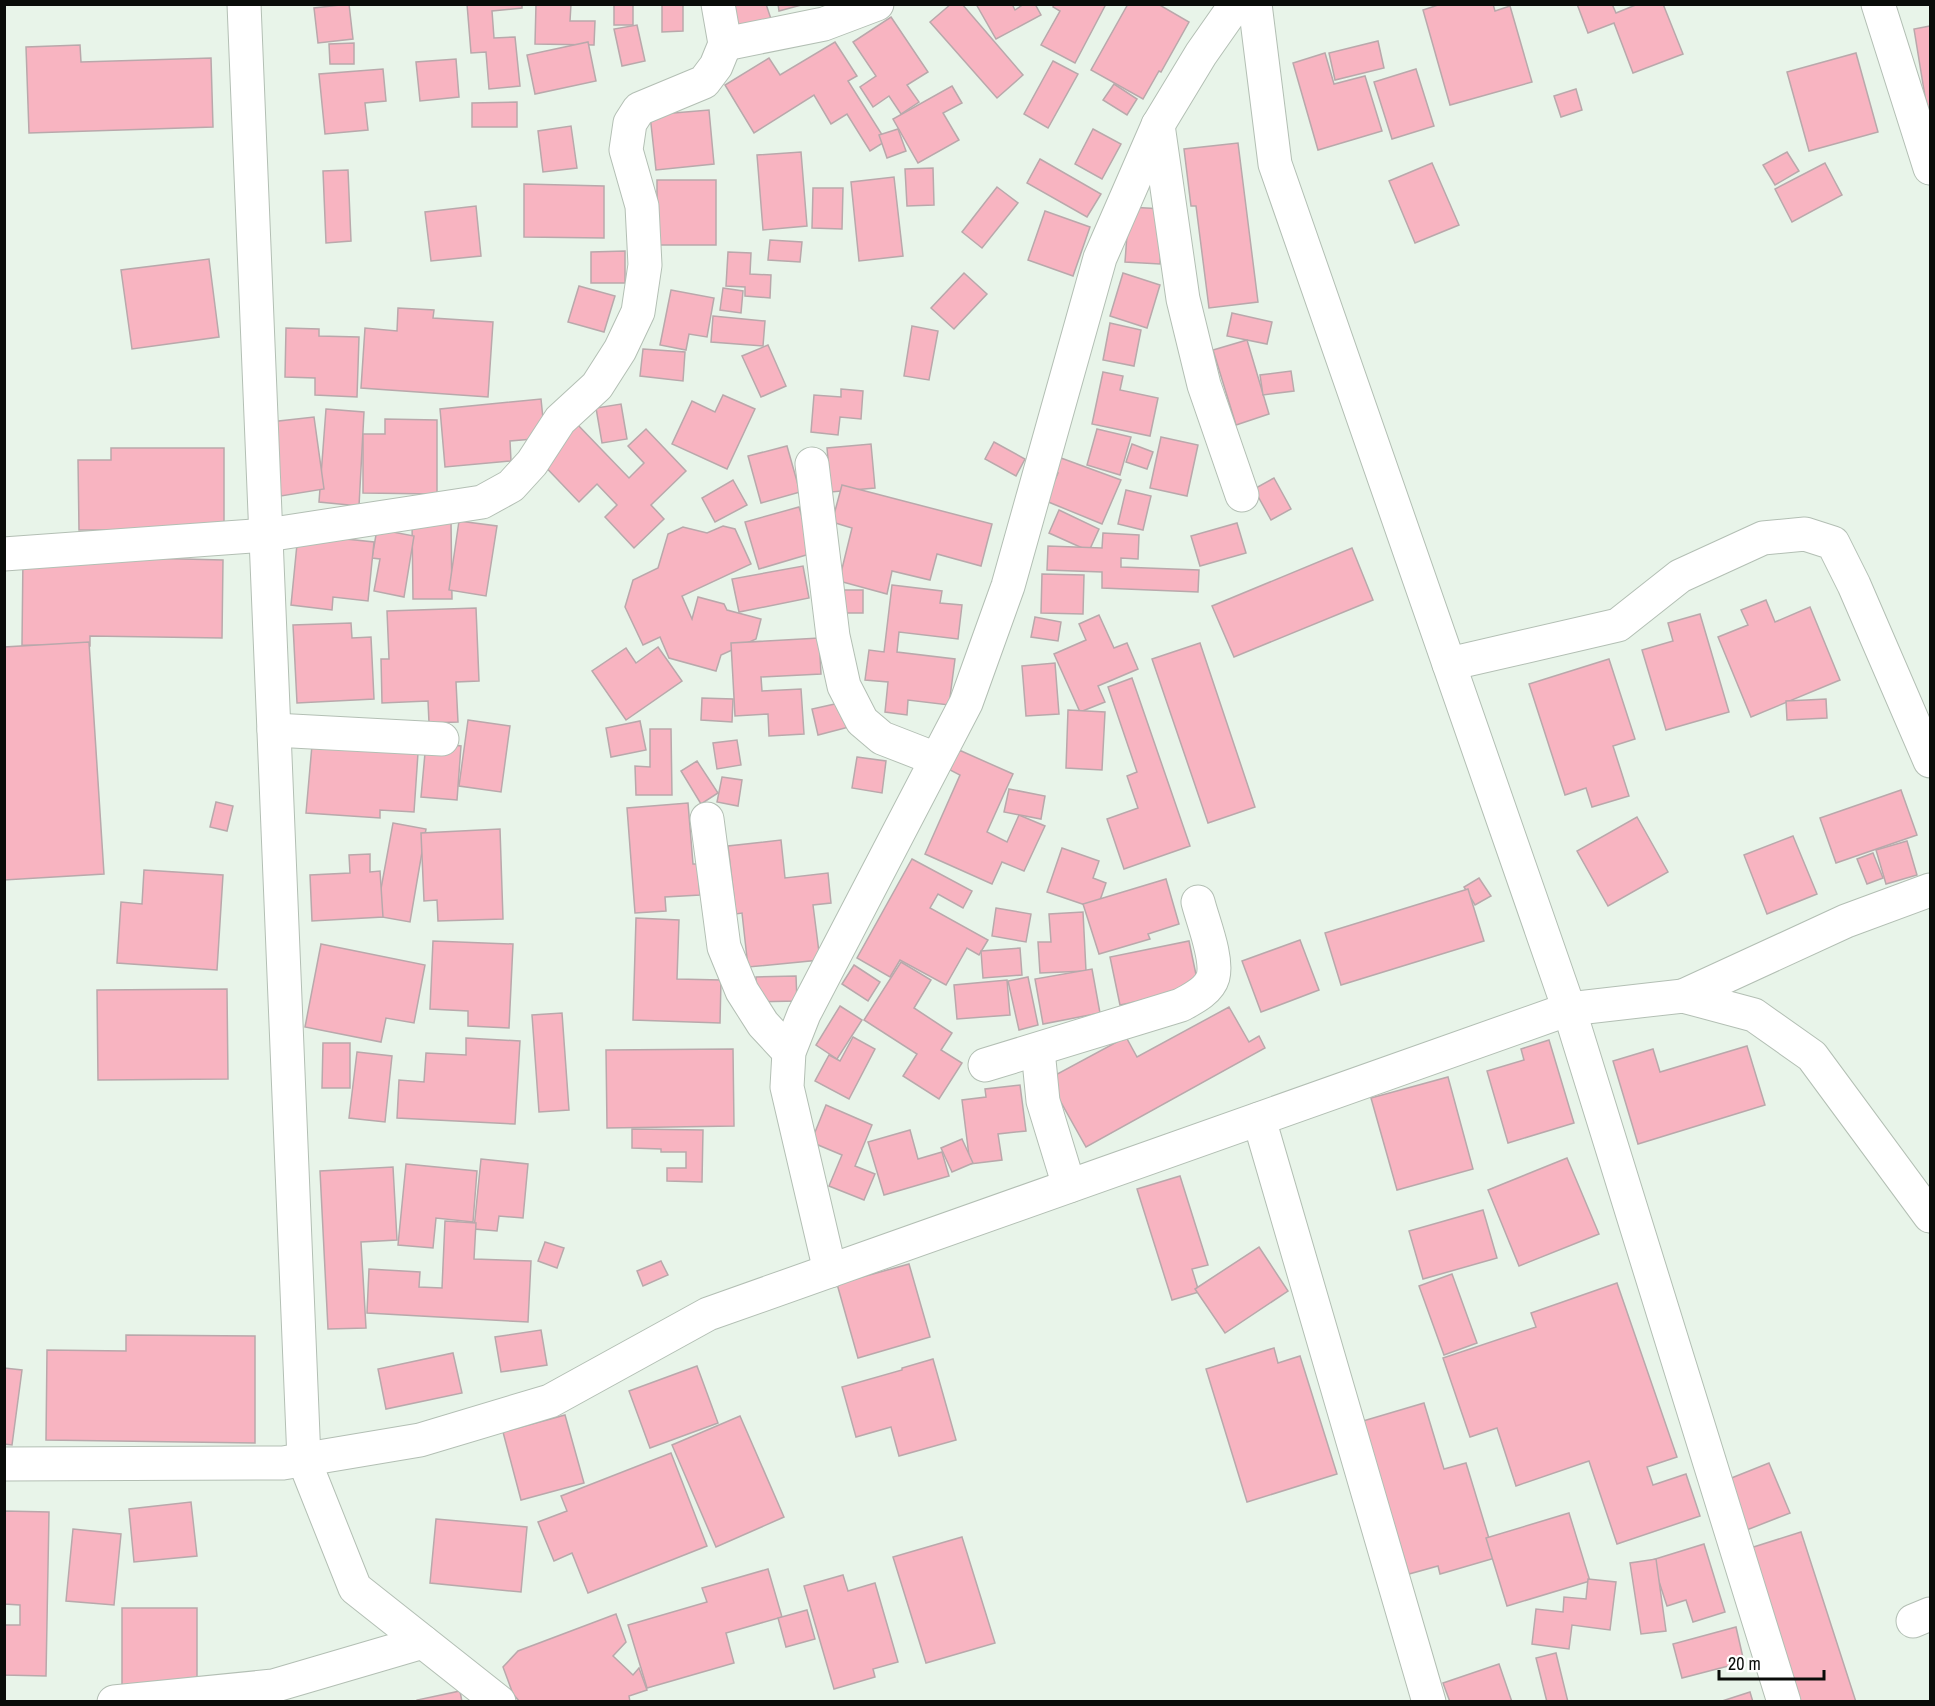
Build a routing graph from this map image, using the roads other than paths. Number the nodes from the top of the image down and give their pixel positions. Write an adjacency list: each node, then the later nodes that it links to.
1 (244, 4): 12 (street)
2 (718, 4): 7 (street)
3 (877, 4): 7 (street)
4 (1236, 4): 8 (street)
5 (1255, 4): 14 (street)
6 (1878, 4): 9 (street)
7 (725, 44): 12 (street)
8 (1158, 125): 11 (street); 17 (street)
9 (1930, 168)
10 (812, 464): 17 (street)
11 (1242, 495)
12 (267, 535): 13 (street); 15 (street)
13 (4, 554)
14 (1449, 664): 18 (street); 23 (street)
15 (274, 730): 16 (street); 31 (street)
16 (442, 740)
17 (936, 759): 25 (street)
18 (1930, 761)
19 (707, 819): 25 (street)
20 (1930, 890): 22 (street)
21 (1198, 902): 24 (street)
22 (1683, 996): 23 (street); 29 (street)
23 (1569, 1009): 27 (street); 37 (street)
24 (1038, 1050): 26 (street); 28 (street)
25 (789, 1052): 30 (street)
26 (985, 1065)
27 (1259, 1119): 28 (street); 36 (street)
28 (1069, 1186): 30 (street)
29 (1930, 1216)
30 (830, 1271): 31 (street)
31 (304, 1460): 32 (street); 33 (street)
32 (4, 1464)
33 (423, 1642): 34 (street); 35 (street)
34 (114, 1701)
35 (499, 1701)
36 (1429, 1701)
37 (1784, 1701)

